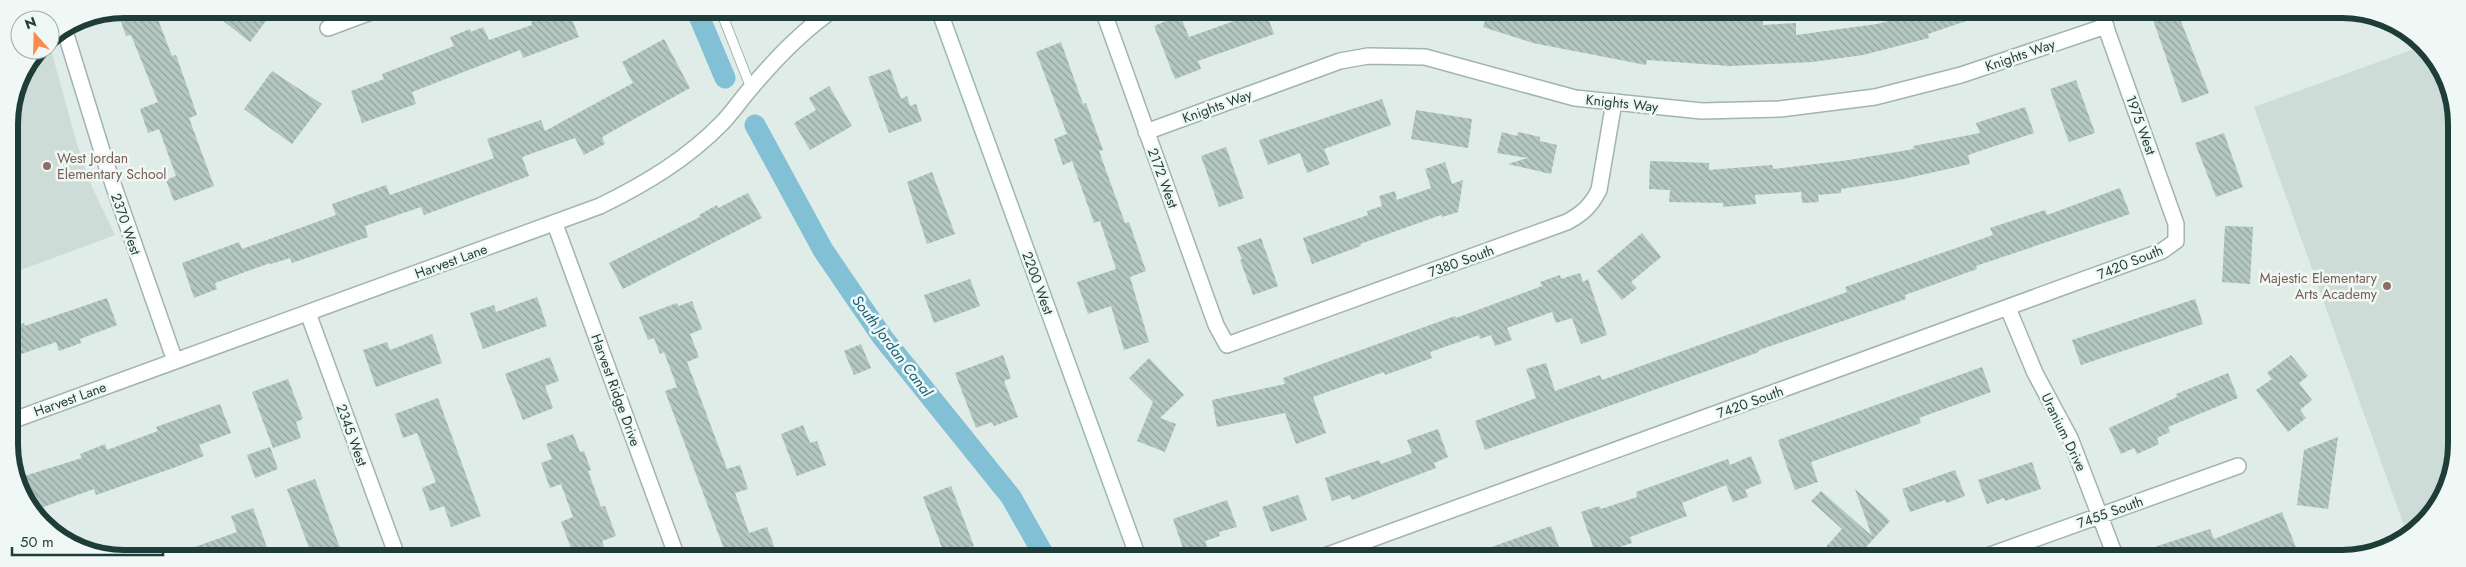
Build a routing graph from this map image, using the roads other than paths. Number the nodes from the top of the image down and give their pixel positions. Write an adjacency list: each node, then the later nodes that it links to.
1 (355, 18): 8 (street)
2 (724, 18): 10 (lane)
3 (821, 18): 10 (street, Harvest Lane)
4 (942, 18): 27 (street, 2200 West)
5 (1105, 18): 12 (street, 2172 West)
6 (2103, 18): 7 (street, 1975 West)
7 (2106, 26): 11 (street, Knights Way); 14 (street, 1975 West)
8 (328, 28)
9 (66, 34): 18 (street, 2370 West)
10 (751, 88): 13 (street, Harvest Lane)
11 (1614, 102): 12 (street, Knights Way); 17 (street, 7380 South)
12 (1146, 132): 17 (street, 2172 West)
13 (555, 224): 16 (street, Harvest Lane); 26 (street, Harvest Ridge Drive)
14 (2176, 241): 15 (street, 7420 South)
15 (2008, 308): 21 (street, Uranium Drive); 22 (street, 7420 South)
16 (308, 314): 18 (street, Harvest Lane); 25 (street, 2345 West)
17 (1227, 345)
18 (175, 361): 19 (street, Harvest Lane)
19 (18, 418)
20 (2238, 466): 21 (street, 7455 South)
21 (2101, 515): 23 (street, 7455 South); 24 (street, Uranium Drive)
22 (1343, 549)
23 (2006, 549)
24 (2113, 549)
25 (395, 550)
26 (674, 550)
27 (1135, 550)

